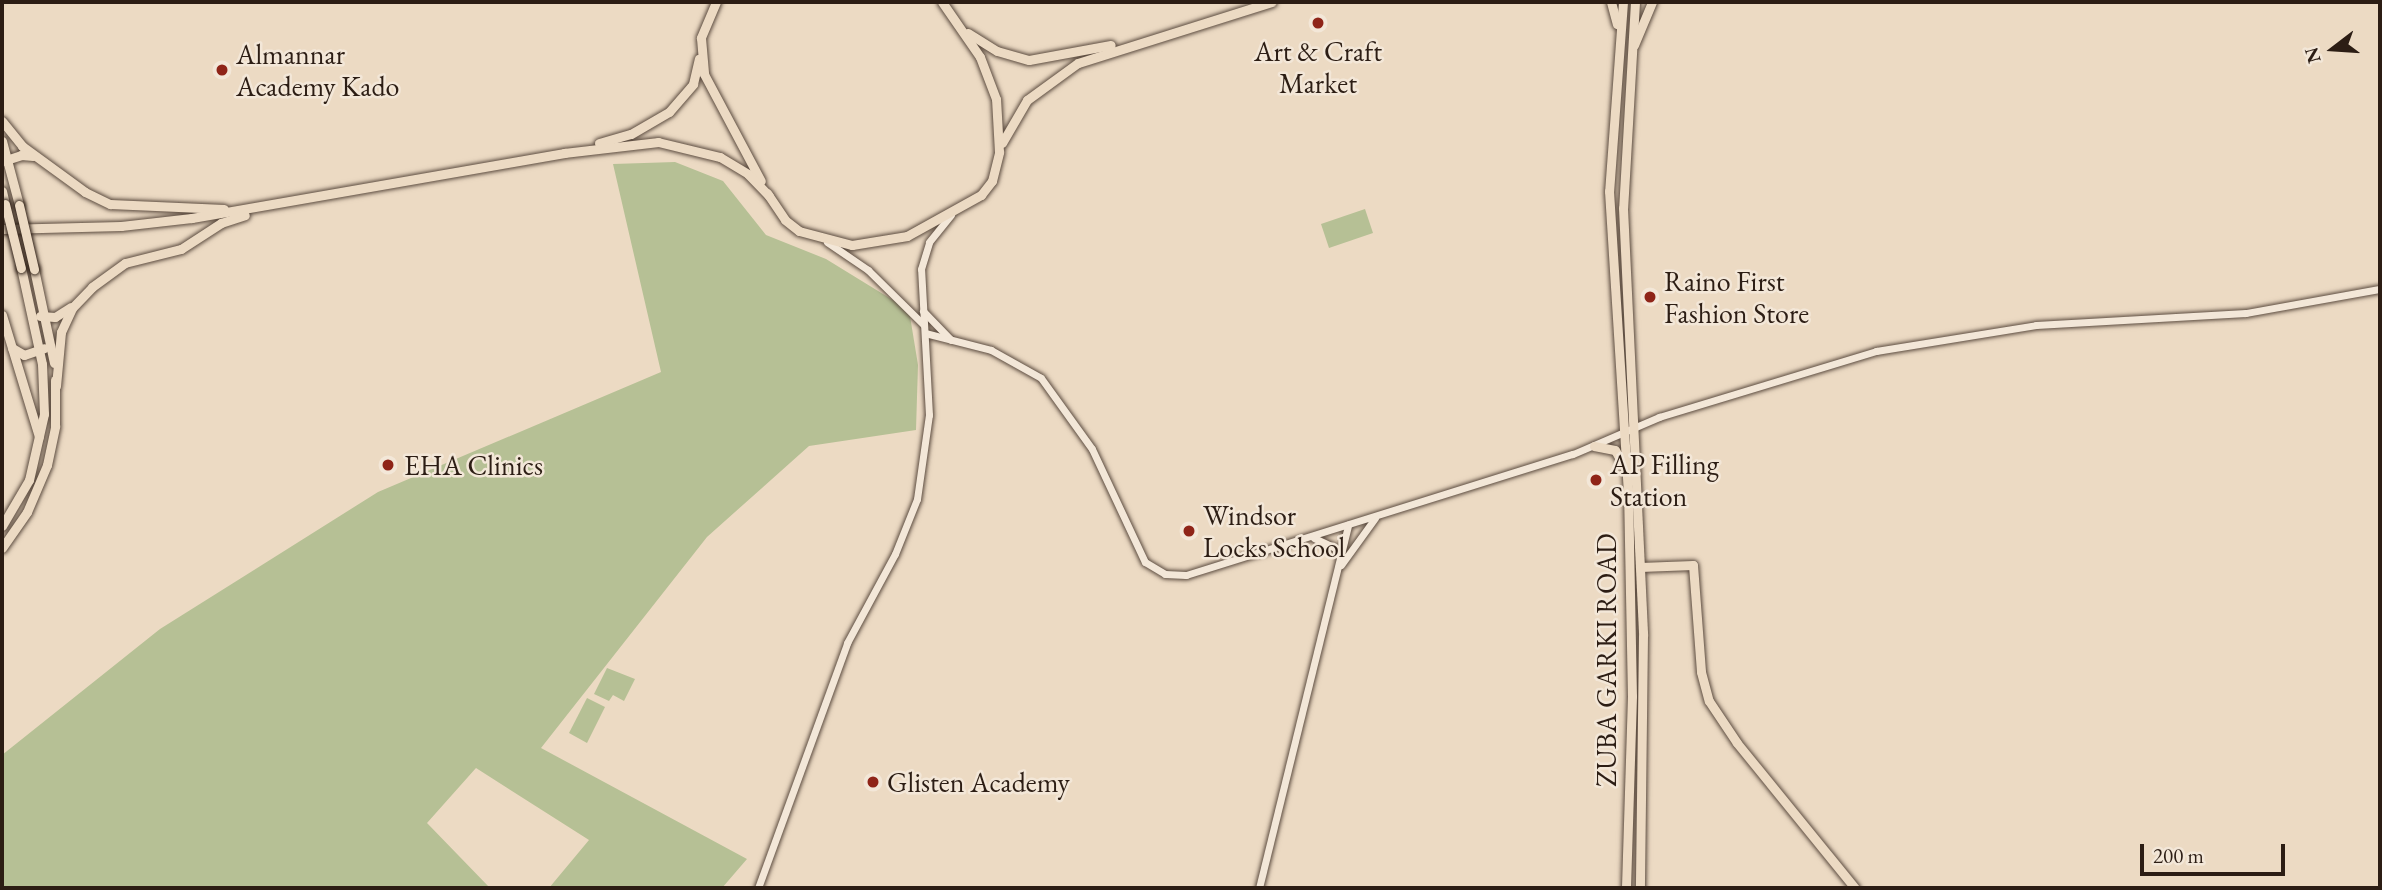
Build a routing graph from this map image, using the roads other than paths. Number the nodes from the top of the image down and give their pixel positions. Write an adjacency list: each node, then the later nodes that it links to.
1 (716, 2): 11 (main road)
2 (942, 2): 8 (main road)
3 (1272, 2): 10 (main road)
4 (1611, 2): 9 (main road)
5 (1623, 2): 9 (main road)
6 (1635, 2): 12 (main road)
7 (1652, 2): 12 (main road)
8 (957, 23): 10 (main road); 15 (main road)
9 (1619, 32): 38 (main road)
10 (1143, 39): 15 (main road)
11 (701, 51): 16 (main road); 20 (main road)
12 (1629, 60): 38 (main road)
13 (2, 121): 17 (main road)
14 (2, 141): 18 (main road)
15 (999, 152): 23 (main road)
16 (564, 153): 20 (main road); 21 (main road)
17 (38, 158): 18 (main road); 22 (main road)
18 (3, 161): 31 (main road, bridge)
19 (2, 191): 26 (main road, bridge)
20 (769, 196): 25 (main road)
21 (284, 204): 22 (main road); 28 (main road)
22 (243, 210): 24 (main road)
23 (951, 215): 25 (main road); 29 (street)
24 (2, 229)
25 (827, 242): 32 (street)
26 (22, 272): 31 (main road); 36 (main road)
27 (2380, 289): 38 (street)
28 (77, 302): 31 (main road); 37 (main road)
29 (923, 311): 32 (street); 34 (street)
30 (2, 315): 35 (main road)
31 (45, 318): 33 (main road)
32 (925, 329): 34 (street); 50 (street)
33 (48, 330): 36 (main road); 37 (main road)
34 (953, 343): 45 (street)
35 (11, 347): 36 (main road); 39 (main road)
36 (40, 352): 39 (main road)
37 (56, 386): 46 (main road)
38 (1629, 431): 40 (street); 41 (main road, ZUBA GARKI ROAD); 48 (main road, ZUBA GARKI ROAD)
39 (40, 445): 44 (main road)
40 (1594, 446): 41 (main road); 42 (street)
41 (1628, 480): 52 (main road, ZUBA GARKI ROAD)
42 (1380, 515): 43 (street); 49 (street)
43 (1348, 525): 45 (street); 47 (street)
44 (2, 526)
45 (1313, 537): 47 (street)
46 (2, 548)
47 (1340, 558): 49 (street)
48 (1640, 567): 53 (main road, ZUBA GARKI ROAD); 54 (main road, ZUBA GARKI ROAD)
49 (1337, 572): 51 (street)
50 (758, 888)
51 (1259, 888)
52 (1626, 888)
53 (1640, 888)
54 (1855, 888)

